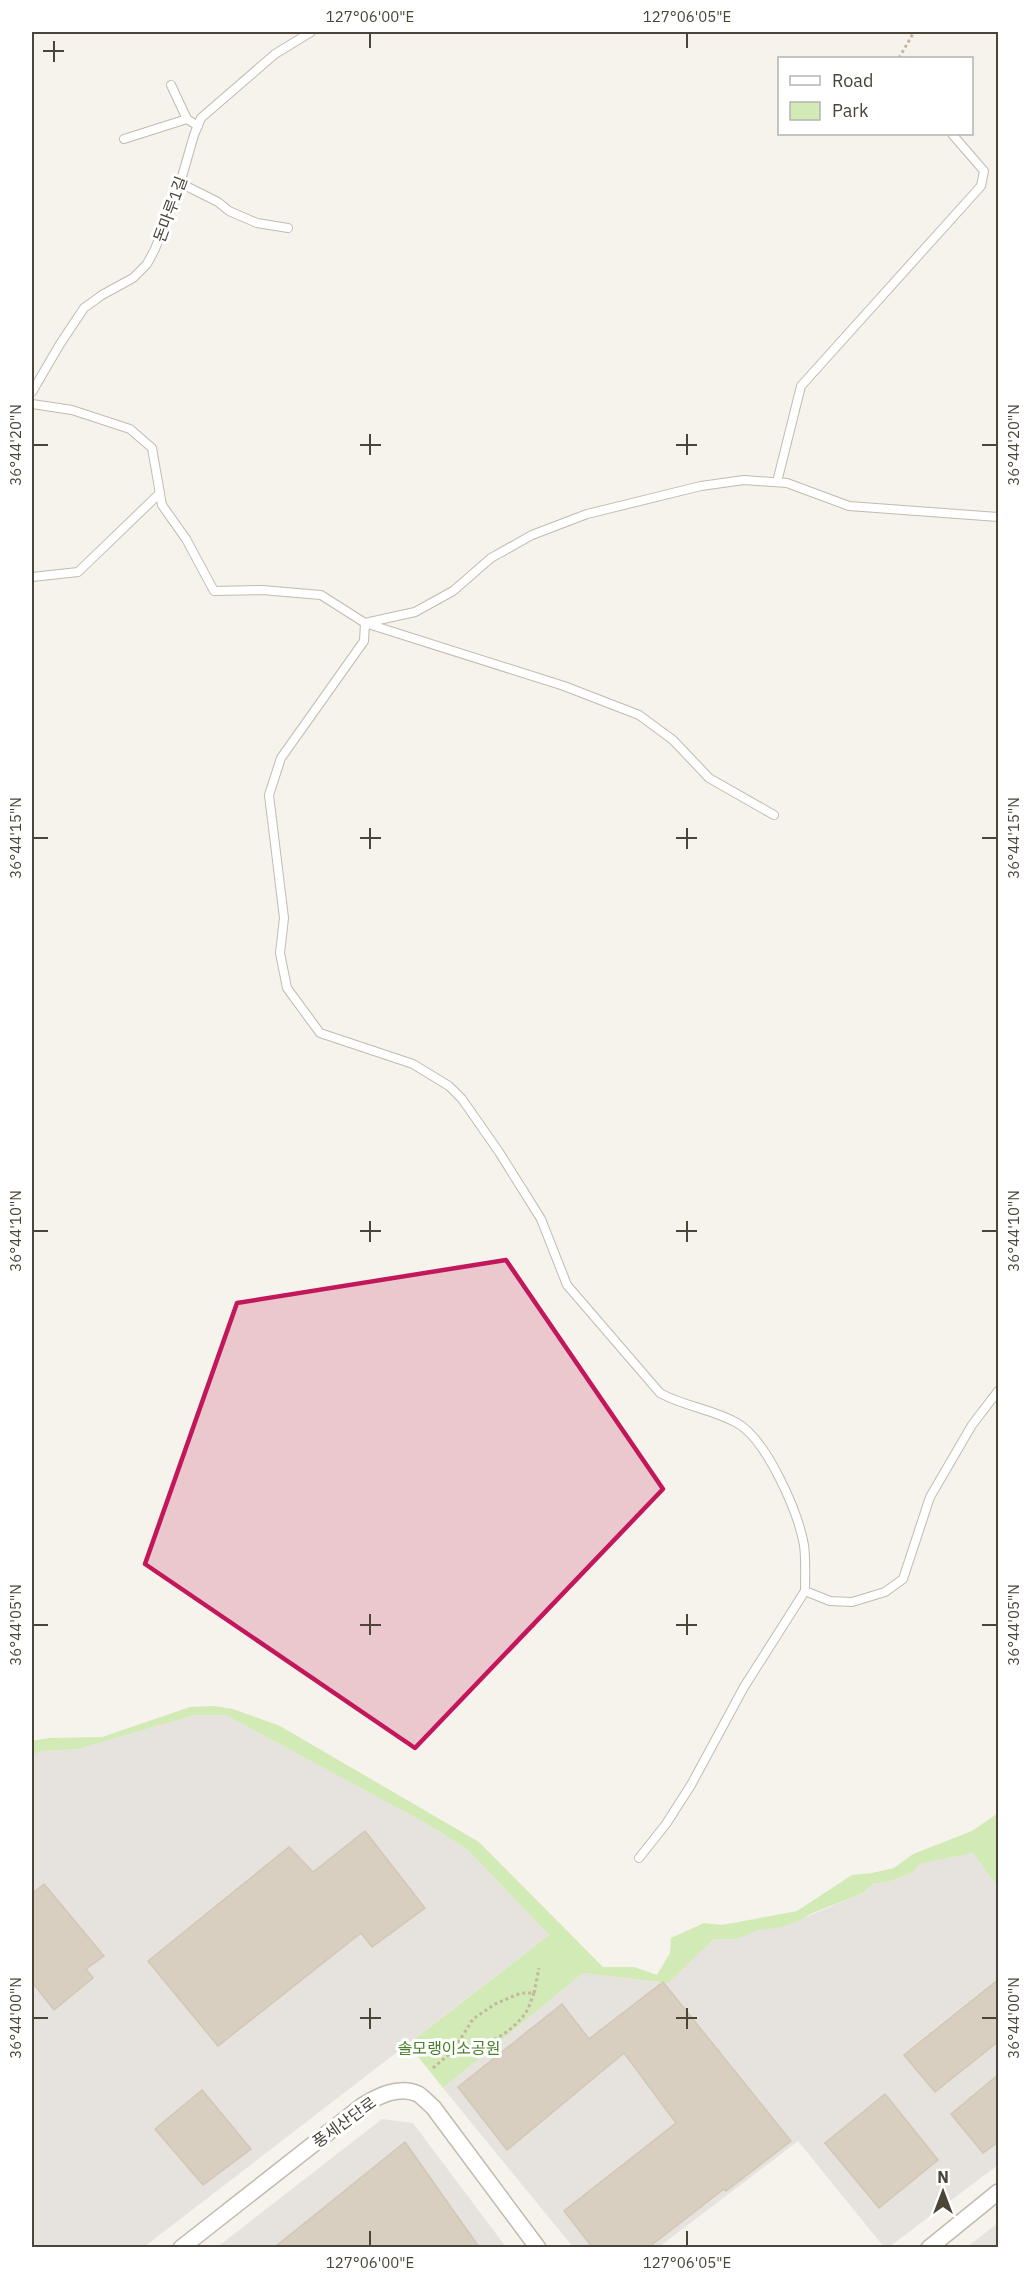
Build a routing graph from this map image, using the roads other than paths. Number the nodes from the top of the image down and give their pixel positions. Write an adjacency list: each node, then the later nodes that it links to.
1 (311, 32): 4 (lane, 돈마루1길)
2 (171, 85): 3 (lane)
3 (187, 119): 4 (lane); 6 (lane)
4 (198, 126): 7 (lane, 돈마루1길)
5 (953, 135): 11 (lane)
6 (124, 139)
7 (180, 183): 8 (lane); 9 (lane, 돈마루1길)
8 (288, 228)
9 (32, 392)
10 (32, 404): 12 (lane)
11 (777, 482): 13 (lane); 15 (lane)
12 (160, 493): 14 (lane); 15 (lane)
13 (999, 517)
14 (32, 577)
15 (365, 623): 16 (lane); 18 (lane)
16 (774, 814)
17 (999, 1391): 18 (lane)
18 (805, 1591): 19 (lane)
19 (639, 1858)
20 (999, 2192): 23 (street)
21 (181, 2247): 22 (street, 풍세산단로)
22 (538, 2247)
23 (929, 2247)

